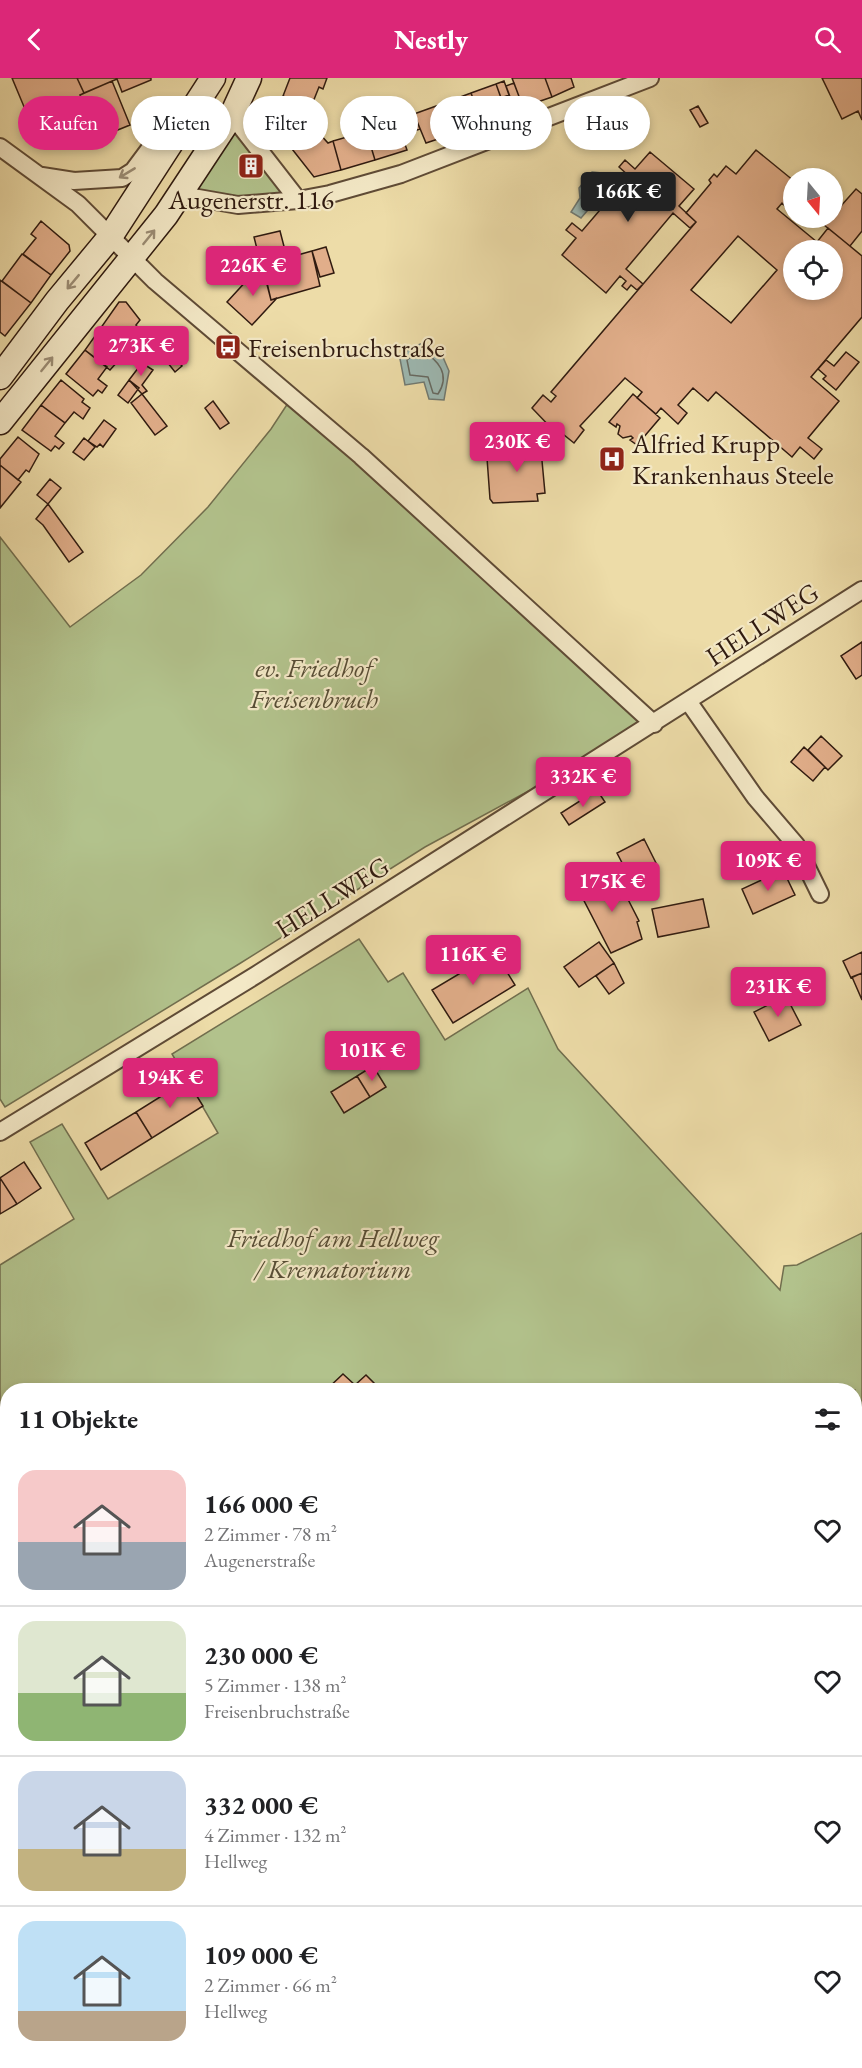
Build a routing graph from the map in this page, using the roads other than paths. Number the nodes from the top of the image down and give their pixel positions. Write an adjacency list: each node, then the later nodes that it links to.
1 (213, 78): 4 (main road)
2 (249, 78): 5 (main road)
3 (650, 78): 11 (street)
4 (202, 96)
5 (232, 115): 10 (main road); 11 (street)
6 (0, 147): 9 (street)
7 (149, 150): 9 (street, one-way to 9)
8 (167, 150): 12 (main road)
9 (39, 175): 12 (street)
10 (181, 195): 11 (street); 13 (main road, one-way to 10)
11 (298, 200)
12 (110, 237): 13 (street); 14 (main road, one-way to 14)
13 (131, 258): 15 (main road, one-way to 13); 18 (street)
14 (0, 376)
15 (0, 422)
16 (862, 590): 17 (street, HELLWEG)
17 (688, 701): 18 (street, HELLWEG); 19 (street, HELLWEG)
18 (654, 724): 20 (street, HELLWEG)
19 (820, 894)
20 (0, 1132)

